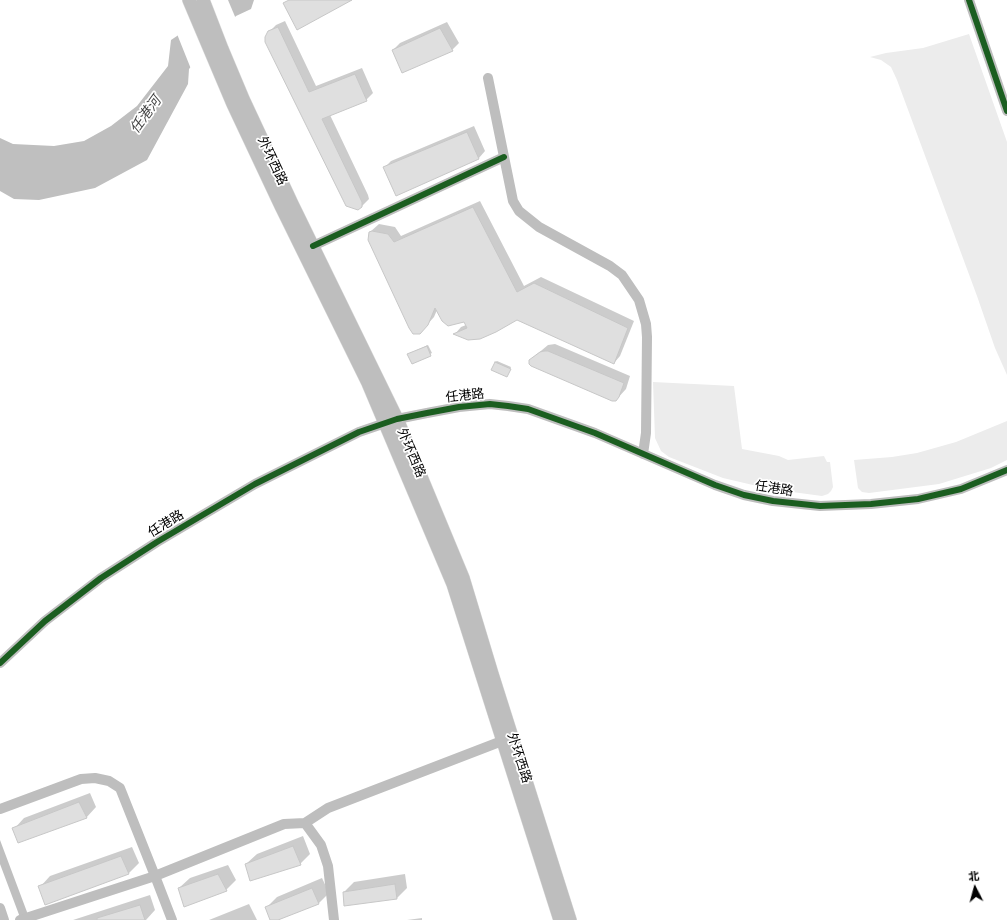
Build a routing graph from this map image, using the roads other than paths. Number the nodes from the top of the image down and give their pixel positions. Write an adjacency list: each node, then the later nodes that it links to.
1 (190, 0): 3 (main road, 外环西路)
2 (969, 0): 5 (street)
3 (201, 4): 7 (main road, 外环西路); 8 (main road, 外环西路)
4 (488, 78): 6 (street)
5 (1007, 111)
6 (504, 157): 7 (street); 9 (street)
7 (313, 246): 8 (main road, 外环西路)
8 (391, 420): 9 (street, 任港路); 11 (street, 任港路); 12 (main road, 外环西路); 22 (main road, 外环西路)
9 (643, 454): 10 (street, 任港路)
10 (1007, 470)
11 (0, 663)
12 (502, 741): 14 (street); 21 (main road, 外环西路)
13 (0, 809): 15 (street)
14 (305, 823): 15 (street); 20 (street)
15 (155, 876): 17 (street); 19 (street)
16 (0, 908): 18 (street)
17 (24, 918)
18 (4, 920)
19 (172, 920)
20 (334, 920)
21 (560, 920)
22 (570, 920)

